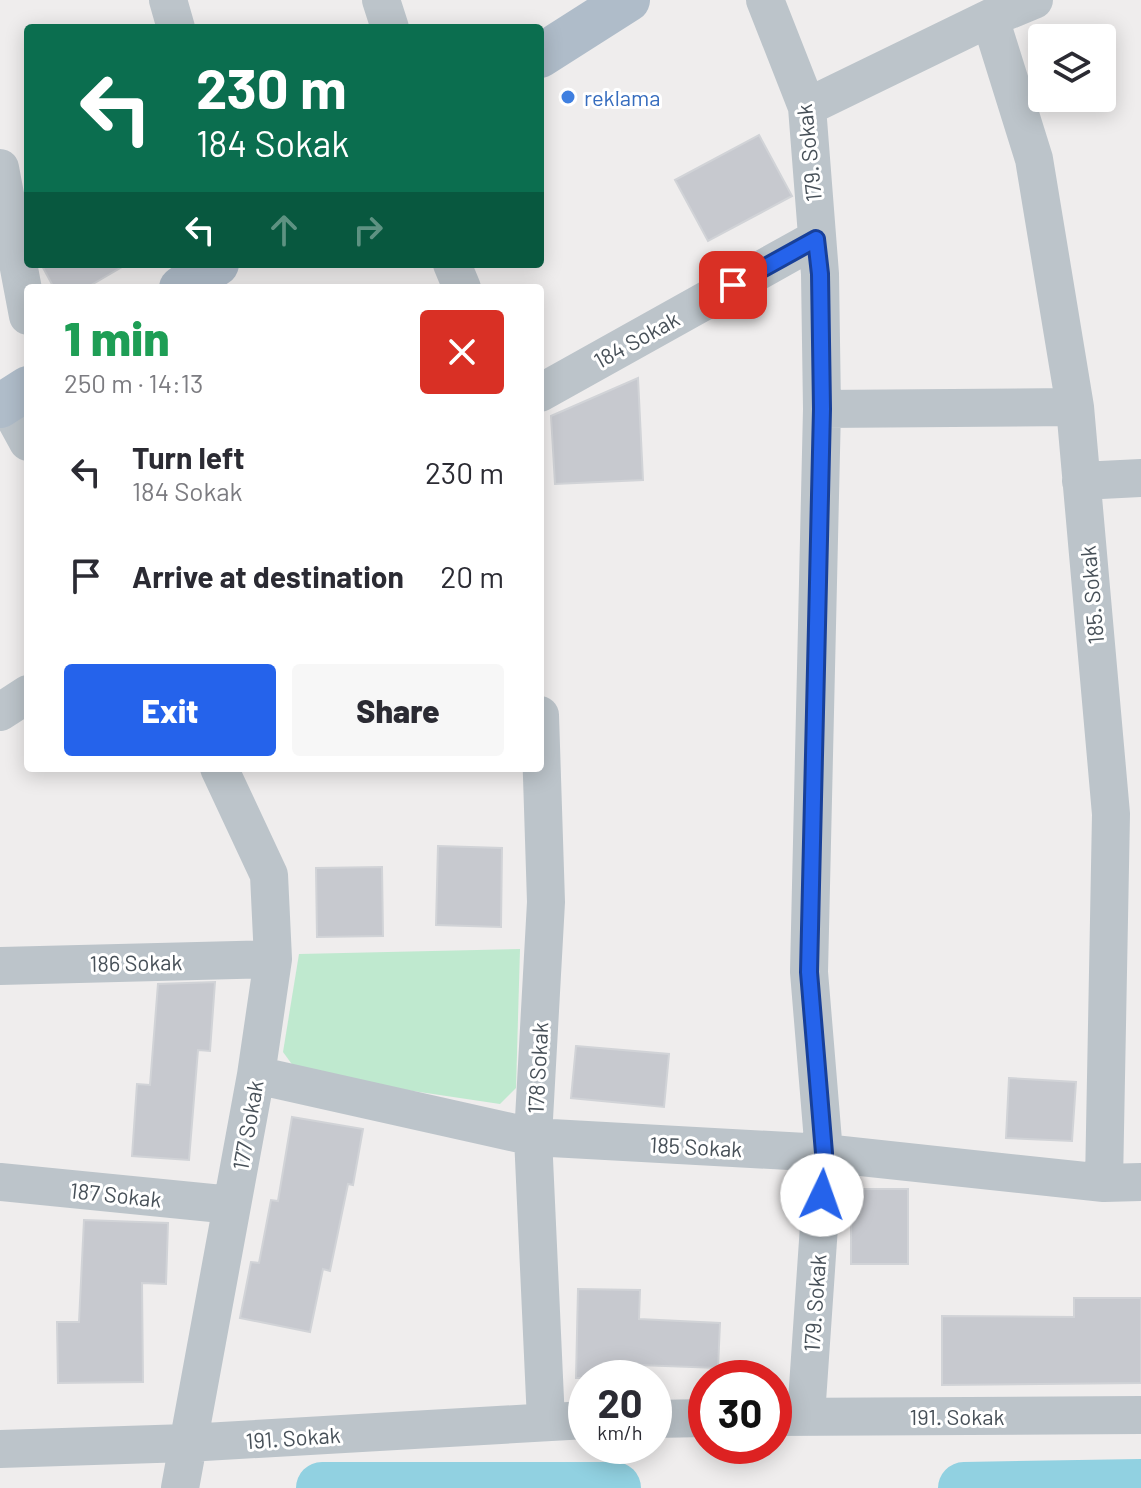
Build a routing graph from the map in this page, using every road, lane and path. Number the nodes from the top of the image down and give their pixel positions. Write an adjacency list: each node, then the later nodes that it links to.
1 (168, 0): 7 (street)
2 (381, 0): 8 (street)
3 (628, 0): 9 (main road)
4 (765, 0): 10 (street, 179. Sokak)
5 (1034, 0): 6 (street)
6 (990, 18): 10 (street); 18 (street, 185. Sokak)
7 (175, 24)
8 (389, 24)
9 (544, 53)
10 (807, 107): 12 (street, 179. Sokak)
11 (0, 168): 15 (street)
12 (816, 239): 16 (street, 184 Sokak); 19 (street, 179. Sokak)
13 (211, 268): 14 (main road)
14 (187, 284)
15 (24, 295)
16 (544, 391)
17 (11, 399): 20 (street)
18 (1075, 407): 19 (street); 22 (street, 185. Sokak)
19 (822, 409): 32 (street, 179. Sokak)
20 (24, 432)
21 (1141, 478): 22 (street)
22 (1081, 481): 27 (street, 185. Sokak)
23 (24, 697): 24 (street)
24 (0, 712)
25 (221, 772): 28 (street, 177 Sokak)
26 (542, 772): 31 (street, 178 Sokak)
27 (1126, 815): 35 (street, 185. Sokak)
28 (273, 959): 29 (street, 186 Sokak); 30 (street, 177 Sokak)
29 (0, 966)
30 (256, 1075): 31 (street, 185 Sokak); 36 (street, 177 Sokak)
31 (533, 1137): 32 (street, 185 Sokak); 41 (street, 178 Sokak)
32 (824, 1153): 35 (street, 185 Sokak); 37 (street, 179. Sokak)
33 (0, 1182): 36 (street, 187 Sokak)
34 (1141, 1182): 35 (street, 185 Sokak)
35 (1104, 1183)
36 (232, 1205): 43 (street, 177 Sokak)
37 (792, 1401)
38 (1141, 1415): 39 (street, 191. Sokak)
39 (792, 1416)
40 (568, 1420): 41 (street, 191. Sokak)
41 (546, 1421): 43 (street, 191. Sokak)
42 (0, 1449): 43 (street, 191. Sokak)
43 (183, 1468)

